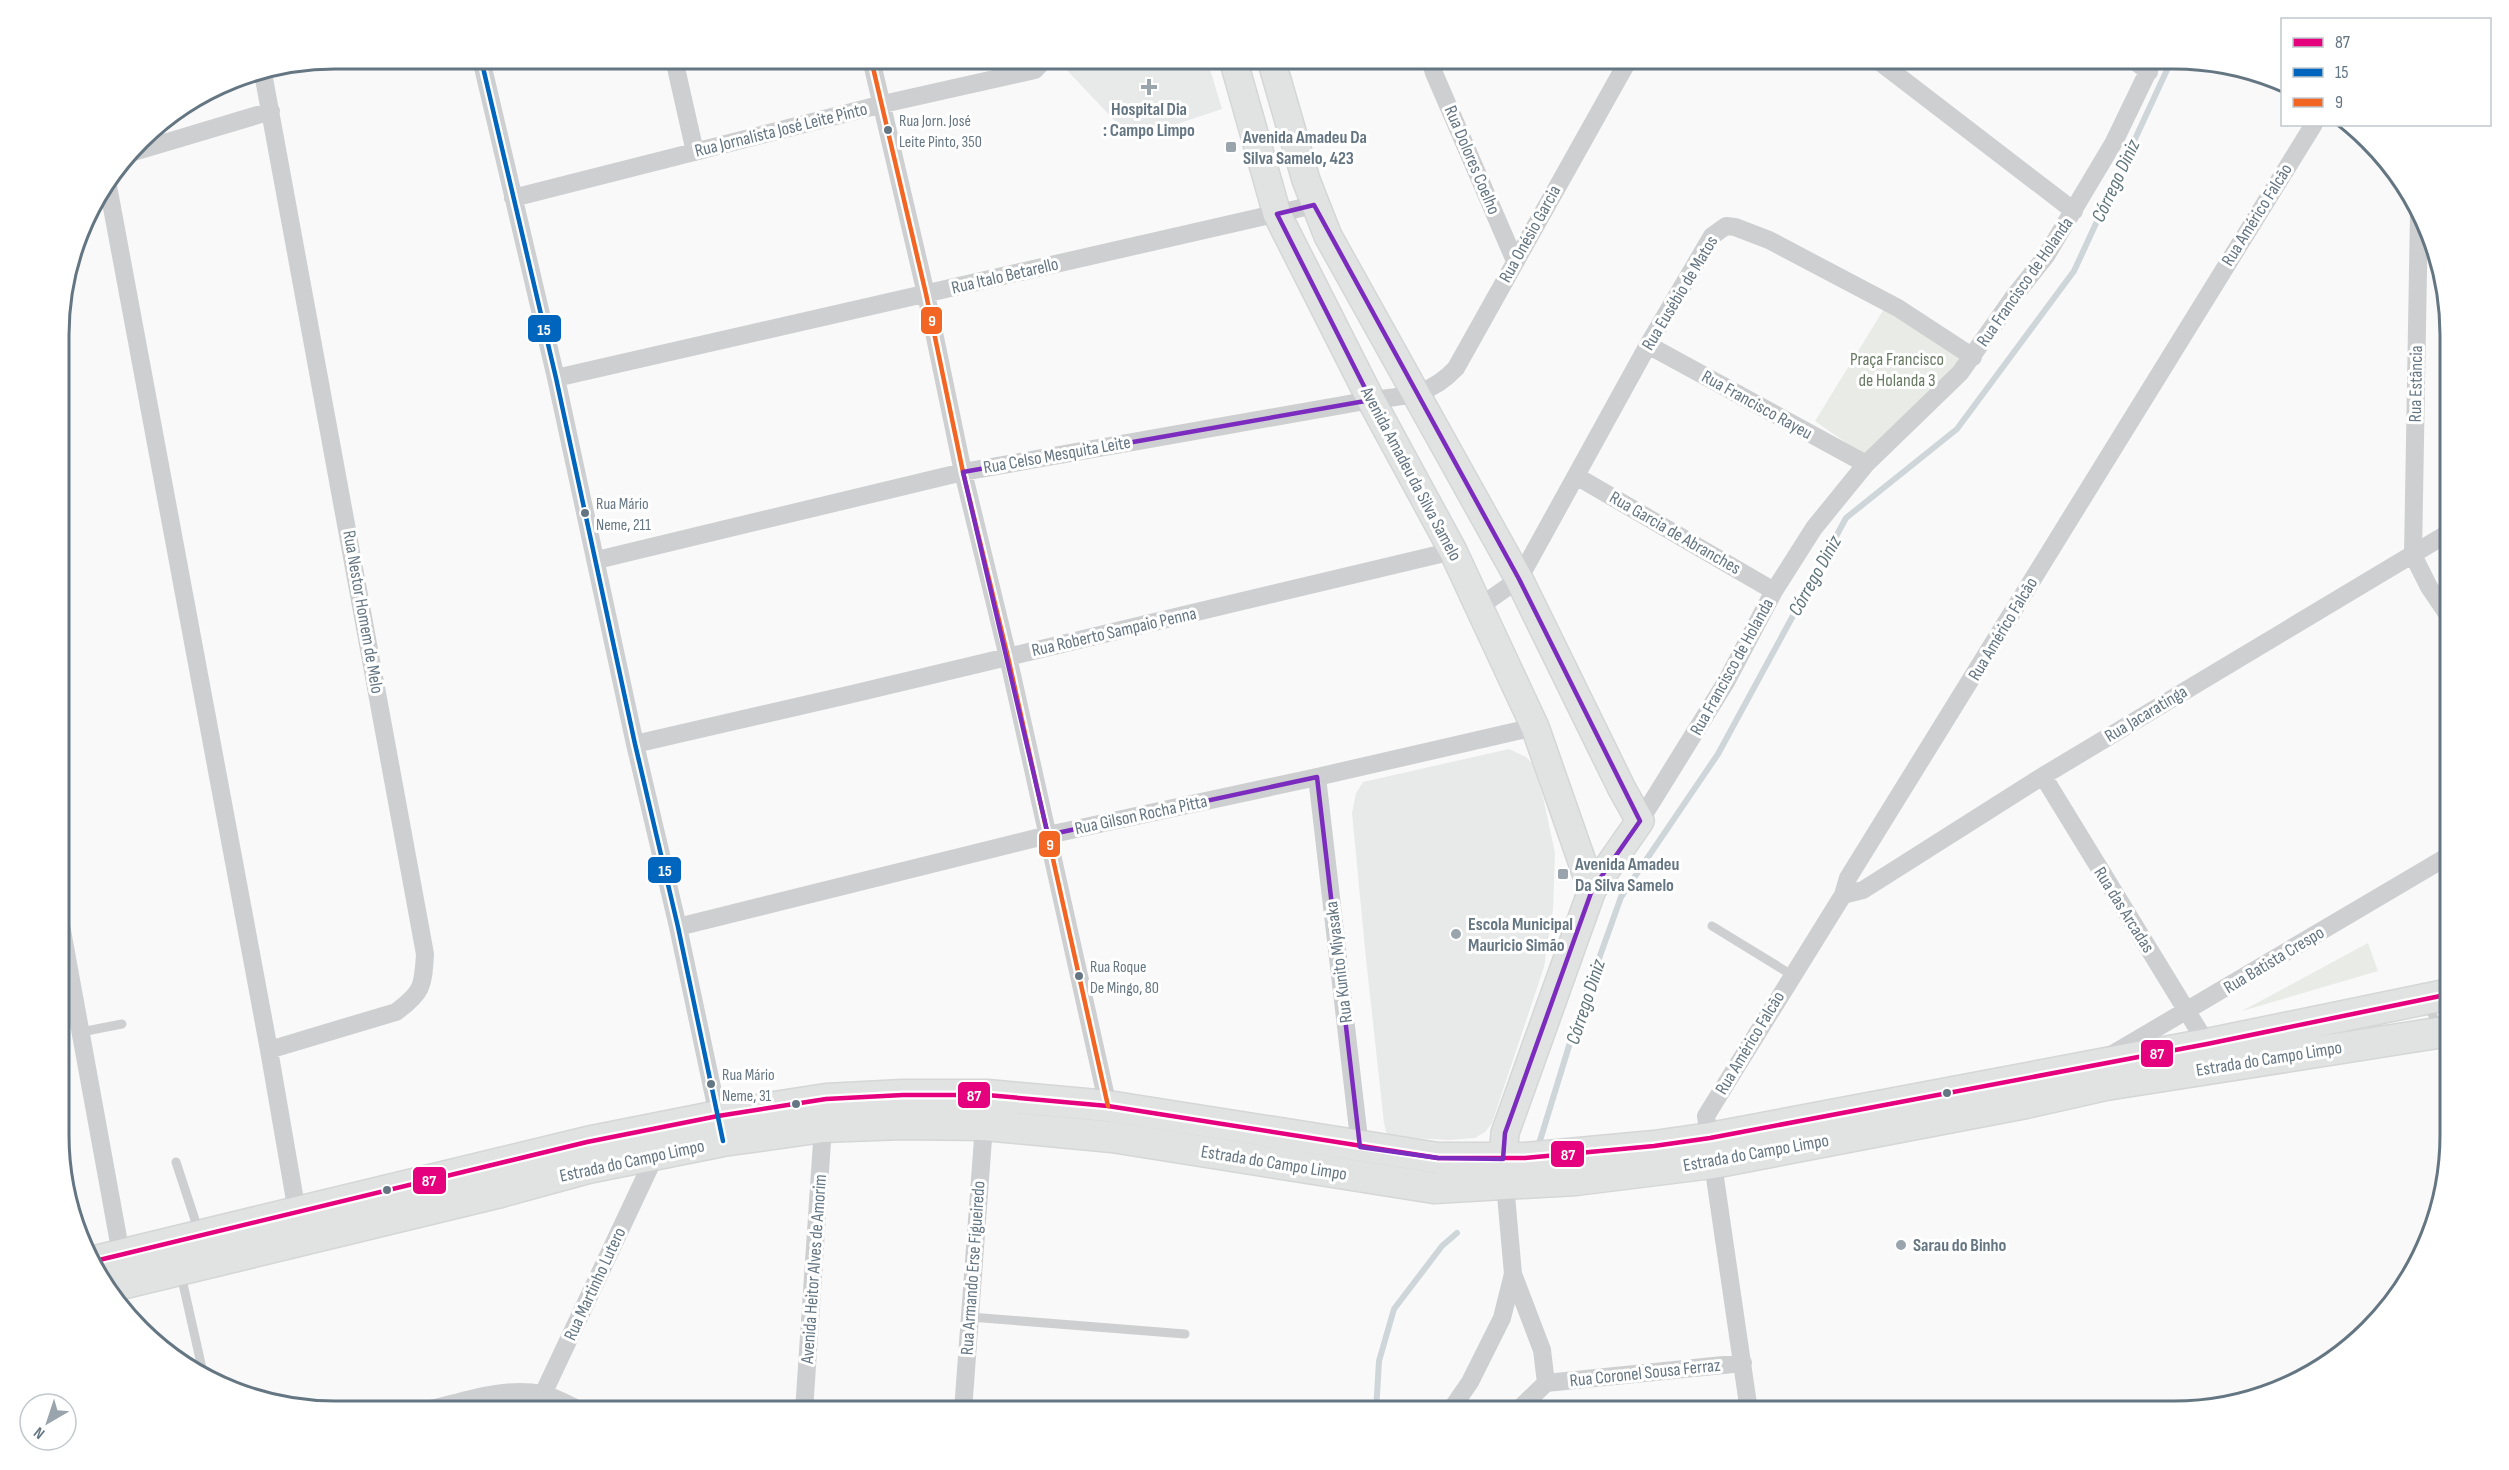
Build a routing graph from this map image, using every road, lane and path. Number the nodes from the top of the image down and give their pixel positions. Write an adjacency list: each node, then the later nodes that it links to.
1 (484, 69): 18 (street)
2 (676, 69): 16 (street)
3 (874, 69): 12 (street)
4 (1036, 69): 12 (street, Rua Jornalista José Leite Pinto)
5 (1236, 69): 21 (street, Avenida Amadeu da Silva Samelo)
6 (1273, 69): 19 (street)
7 (1438, 69): 23 (street, Rua Dolores Coelho)
8 (1623, 69): 23 (street, Rua Onésio Garcia)
9 (1890, 69): 20 (street, Rua Francisco de Holanda)
10 (2150, 69): 20 (street, Rua Francisco de Holanda)
11 (264, 79): 13 (street, Rua Nestor Homem de Melo)
12 (883, 104): 16 (street, Rua Jornalista José Leite Pinto); 24 (street)
13 (270, 111): 15 (street); 61 (street, Rua Nestor Homem de Melo)
14 (2313, 126): 50 (street, Rua Américo Falcão)
15 (146, 148)
16 (695, 152): 18 (street, Rua Jornalista José Leite Pinto)
17 (110, 194): 61 (street)
18 (513, 198): 27 (street)
19 (1314, 205): 21 (street, Rua Italo Betarello); 28 (street)
20 (2074, 211): 26 (street, Rua Francisco de Holanda)
21 (1277, 214): 24 (street, Rua Italo Betarello); 29 (street, Avenida Amadeu da Silva Samelo)
22 (2420, 232): 35 (street, Rua Estância)
23 (1515, 261): 28 (street, Rua Onésio Garcia)
24 (926, 294): 27 (street, Rua Italo Betarello); 31 (street)
25 (1648, 345): 26 (street, Rua Eusébio de Matos); 30 (street, Rua Francisco Rayeu); 32 (street, Rua Eusébio de Matos)
26 (1973, 357): 30 (street, Rua Francisco de Holanda)
27 (556, 378): 36 (street)
28 (1416, 395): 29 (street, Rua Celso Mesquita Leite); 37 (street)
29 (1371, 400): 31 (street, Rua Celso Mesquita Leite); 34 (street, Avenida Amadeu da Silva Samelo)
30 (1866, 464): 38 (street, Rua Francisco de Holanda)
31 (963, 472): 36 (street, Rua Celso Mesquita Leite); 41 (street)
32 (1576, 476): 37 (street, Rua Eusébio de Matos); 38 (street, Rua Garcia de Abranches)
33 (2440, 538): 35 (street, Rua Jacaratinga)
34 (1453, 551): 40 (street, Avenida Amadeu da Silva Samelo); 41 (street, Rua Roberto Sampaio Penna)
35 (2413, 555): 39 (street); 44 (street, Rua Jacaratinga)
36 (597, 560): 43 (street)
37 (1519, 579): 40 (street); 46 (street)
38 (1774, 591): 46 (street, Rua Francisco de Holanda)
39 (2440, 603)
40 (1479, 608): 42 (street, Avenida Amadeu da Silva Samelo)
41 (1008, 657): 43 (street, Rua Roberto Sampaio Penna); 47 (street)
42 (1535, 727): 45 (street, Rua Gilson Rocha Pitta); 49 (street, Avenida Amadeu da Silva Samelo)
43 (635, 744): 52 (street)
44 (2043, 776): 50 (street, Rua Jacaratinga); 56 (street, Rua das Arcadas)
45 (1317, 777): 47 (street, Rua Gilson Rocha Pitta); 67 (street, Rua Kunito Miyasaka)
46 (1640, 821): 49 (street, Rua Francisco de Holanda)
47 (1048, 835): 52 (street, Rua Gilson Rocha Pitta); 63 (street)
48 (2440, 861): 56 (street, Rua Batista Crespo)
49 (1592, 890): 71 (street, Rua Francisco de Holanda)
50 (1843, 895): 54 (street, Rua Américo Falcão)
51 (1712, 926): 54 (lane)
52 (678, 927): 66 (street)
53 (69, 968): 58 (street)
54 (1791, 975): 68 (street, Rua Américo Falcão)
55 (2438, 997): 60 (main road, Estrada do Campo Limpo)
56 (2186, 1012): 60 (street, Rua das Arcadas); 62 (street, Rua Batista Crespo)
57 (122, 1024): 58 (lane)
58 (81, 1032): 74 (street)
59 (2440, 1041): 68 (main road, Estrada do Campo Limpo)
60 (2206, 1044): 62 (main road, Estrada do Campo Limpo)
61 (269, 1050): 72 (street)
62 (2096, 1064): 68 (main road, Estrada do Campo Limpo)
63 (1108, 1106): 66 (main road, Estrada do Campo Limpo); 67 (main road, Estrada do Campo Limpo)
64 (984, 1125): 65 (main road, Estrada do Campo Limpo); 71 (main road, Estrada do Campo Limpo); 78 (street, Rua Armando Erse Figueiredo)
65 (823, 1127): 66 (main road, Estrada do Campo Limpo); 87 (street, Avenida Heitor Alves de Amorim)
66 (720, 1128): 69 (main road, Estrada do Campo Limpo); 72 (main road, Estrada do Campo Limpo)
67 (1360, 1147): 71 (main road, Estrada do Campo Limpo)
68 (1711, 1150): 71 (main road, Estrada do Campo Limpo); 80 (street, Rua Américo Falcão)
69 (655, 1156): 75 (main road, Estrada do Campo Limpo); 83 (street, Rua Martinho Lutero)
70 (176, 1162): 73 (lane)
71 (1504, 1172): 76 (street)
72 (297, 1212): 73 (main road, Estrada do Campo Limpo)
73 (200, 1235): 74 (main road, Estrada do Campo Limpo)
74 (108, 1257)
75 (180, 1270): 77 (main road, Estrada do Campo Limpo); 81 (lane)
76 (1513, 1274): 82 (street); 89 (street)
77 (116, 1285)
78 (970, 1317): 79 (lane); 88 (street, Rua Armando Erse Figueiredo)
79 (1185, 1334)
80 (1743, 1363): 82 (street, Rua Coronel Sousa Ferraz); 91 (street, Rua Américo Falcão)
81 (201, 1365)
82 (1546, 1383): 90 (street)
83 (543, 1395): 84 (street); 85 (street, Rua Martinho Lutero); 86 (street)
84 (469, 1401)
85 (540, 1401)
86 (557, 1401)
87 (805, 1401)
88 (964, 1401)
89 (1457, 1401)
90 (1527, 1401)
91 (1748, 1401)

